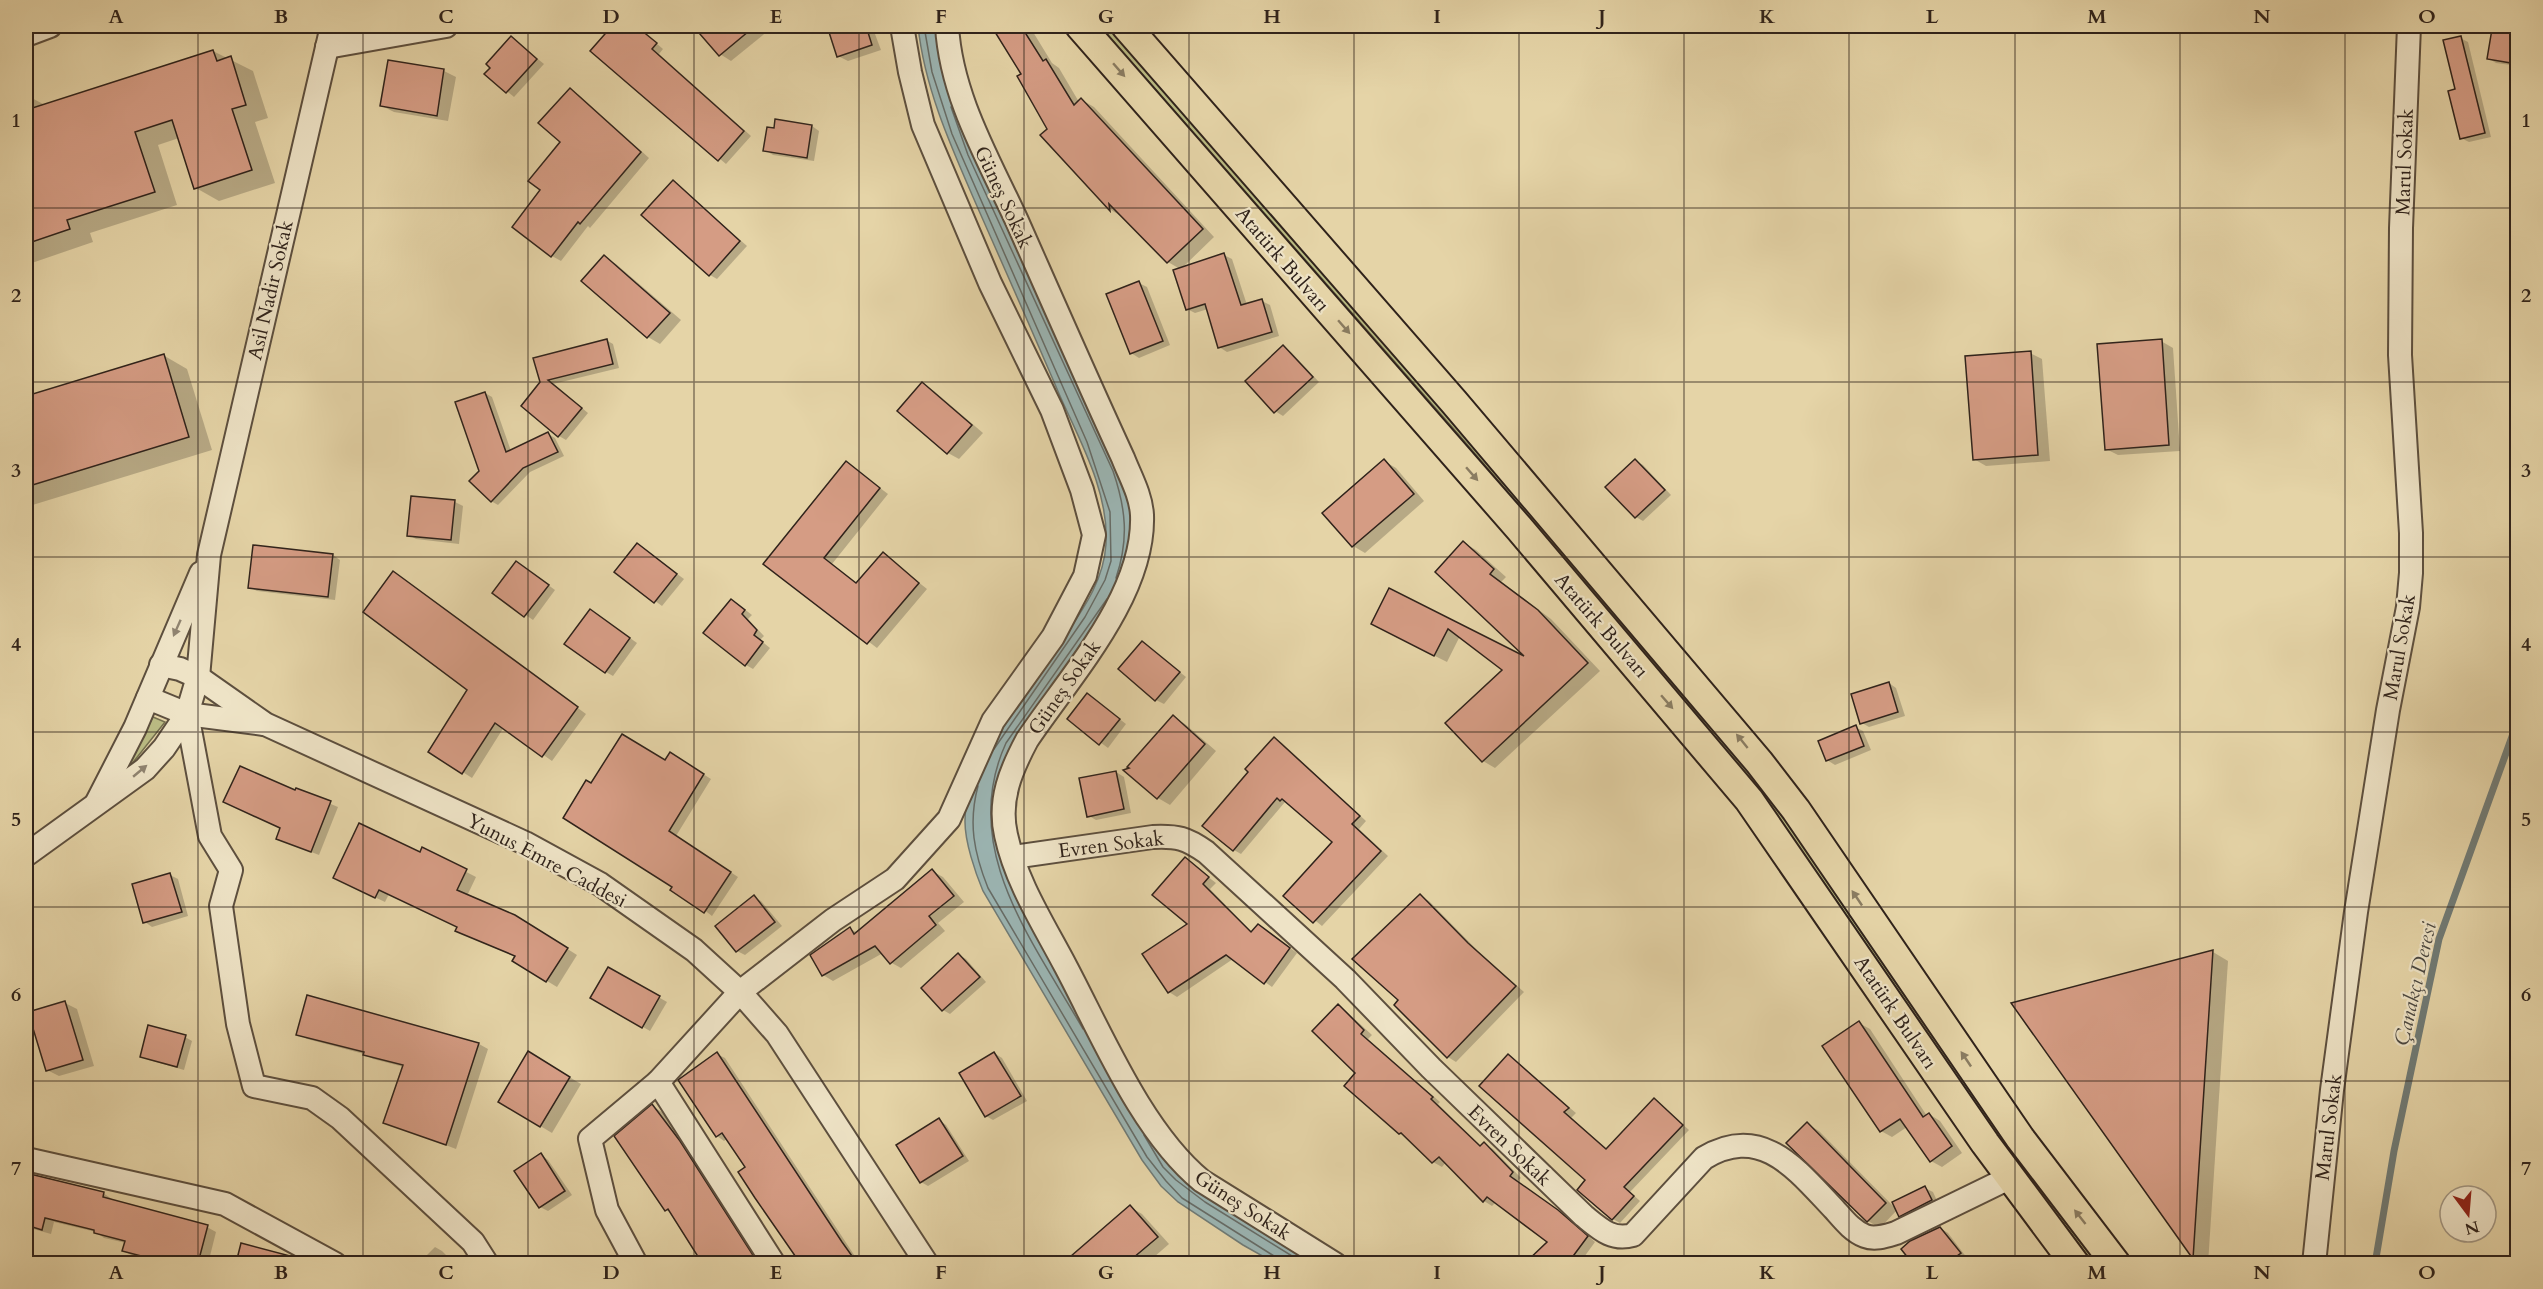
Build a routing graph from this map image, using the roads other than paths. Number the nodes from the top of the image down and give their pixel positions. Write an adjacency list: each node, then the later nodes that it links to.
1 (50, 26): 8 (street)
2 (446, 26): 9 (street)
3 (902, 26): 19 (street)
4 (947, 26): 18 (street, Güneş Sokak)
5 (1080, 26): 22 (main road, Atatürk Bulvarı, one-way to 22)
6 (1126, 26): 30 (main road, Atatürk Bulvarı, one-way to 6)
7 (2409, 26): 31 (street, Marul Sokak)
8 (26, 35)
9 (330, 36): 10 (street, Asil Nadir Sokak)
10 (208, 555): 11 (street, Asil Nadir Sokak, one-way to 11); 12 (street, Asil Nadir Sokak)
11 (161, 665): 12 (street, Yunus Emre Caddesi); 13 (street, Asil Nadir Sokak)
12 (198, 677): 14 (street, Asil Nadir Sokak); 15 (street, Yunus Emre Caddesi)
13 (148, 698): 14 (street, Yunus Emre Caddesi); 16 (street, Asil Nadir Sokak)
14 (188, 714): 15 (street, Yunus Emre Caddesi); 16 (street, Asil Nadir Sokak, one-way to 14); 24 (street)
15 (265, 724): 19 (street, Yunus Emre Caddesi)
16 (94, 807): 17 (street, Asil Nadir Sokak)
17 (26, 855)
18 (1013, 857): 22 (street, Evren Sokak); 28 (street, Güneş Sokak)
19 (740, 992): 20 (street); 27 (street, Yunus Emre Caddesi)
20 (658, 1082): 25 (street); 26 (street)
21 (26, 1159): 23 (street)
22 (2011, 1177): 29 (main road, Atatürk Bulvarı)
23 (335, 1263)
24 (487, 1263)
25 (636, 1263)
26 (774, 1263)
27 (927, 1263)
28 (1335, 1263)
29 (2075, 1263)
30 (2116, 1263)
31 (2314, 1263)

